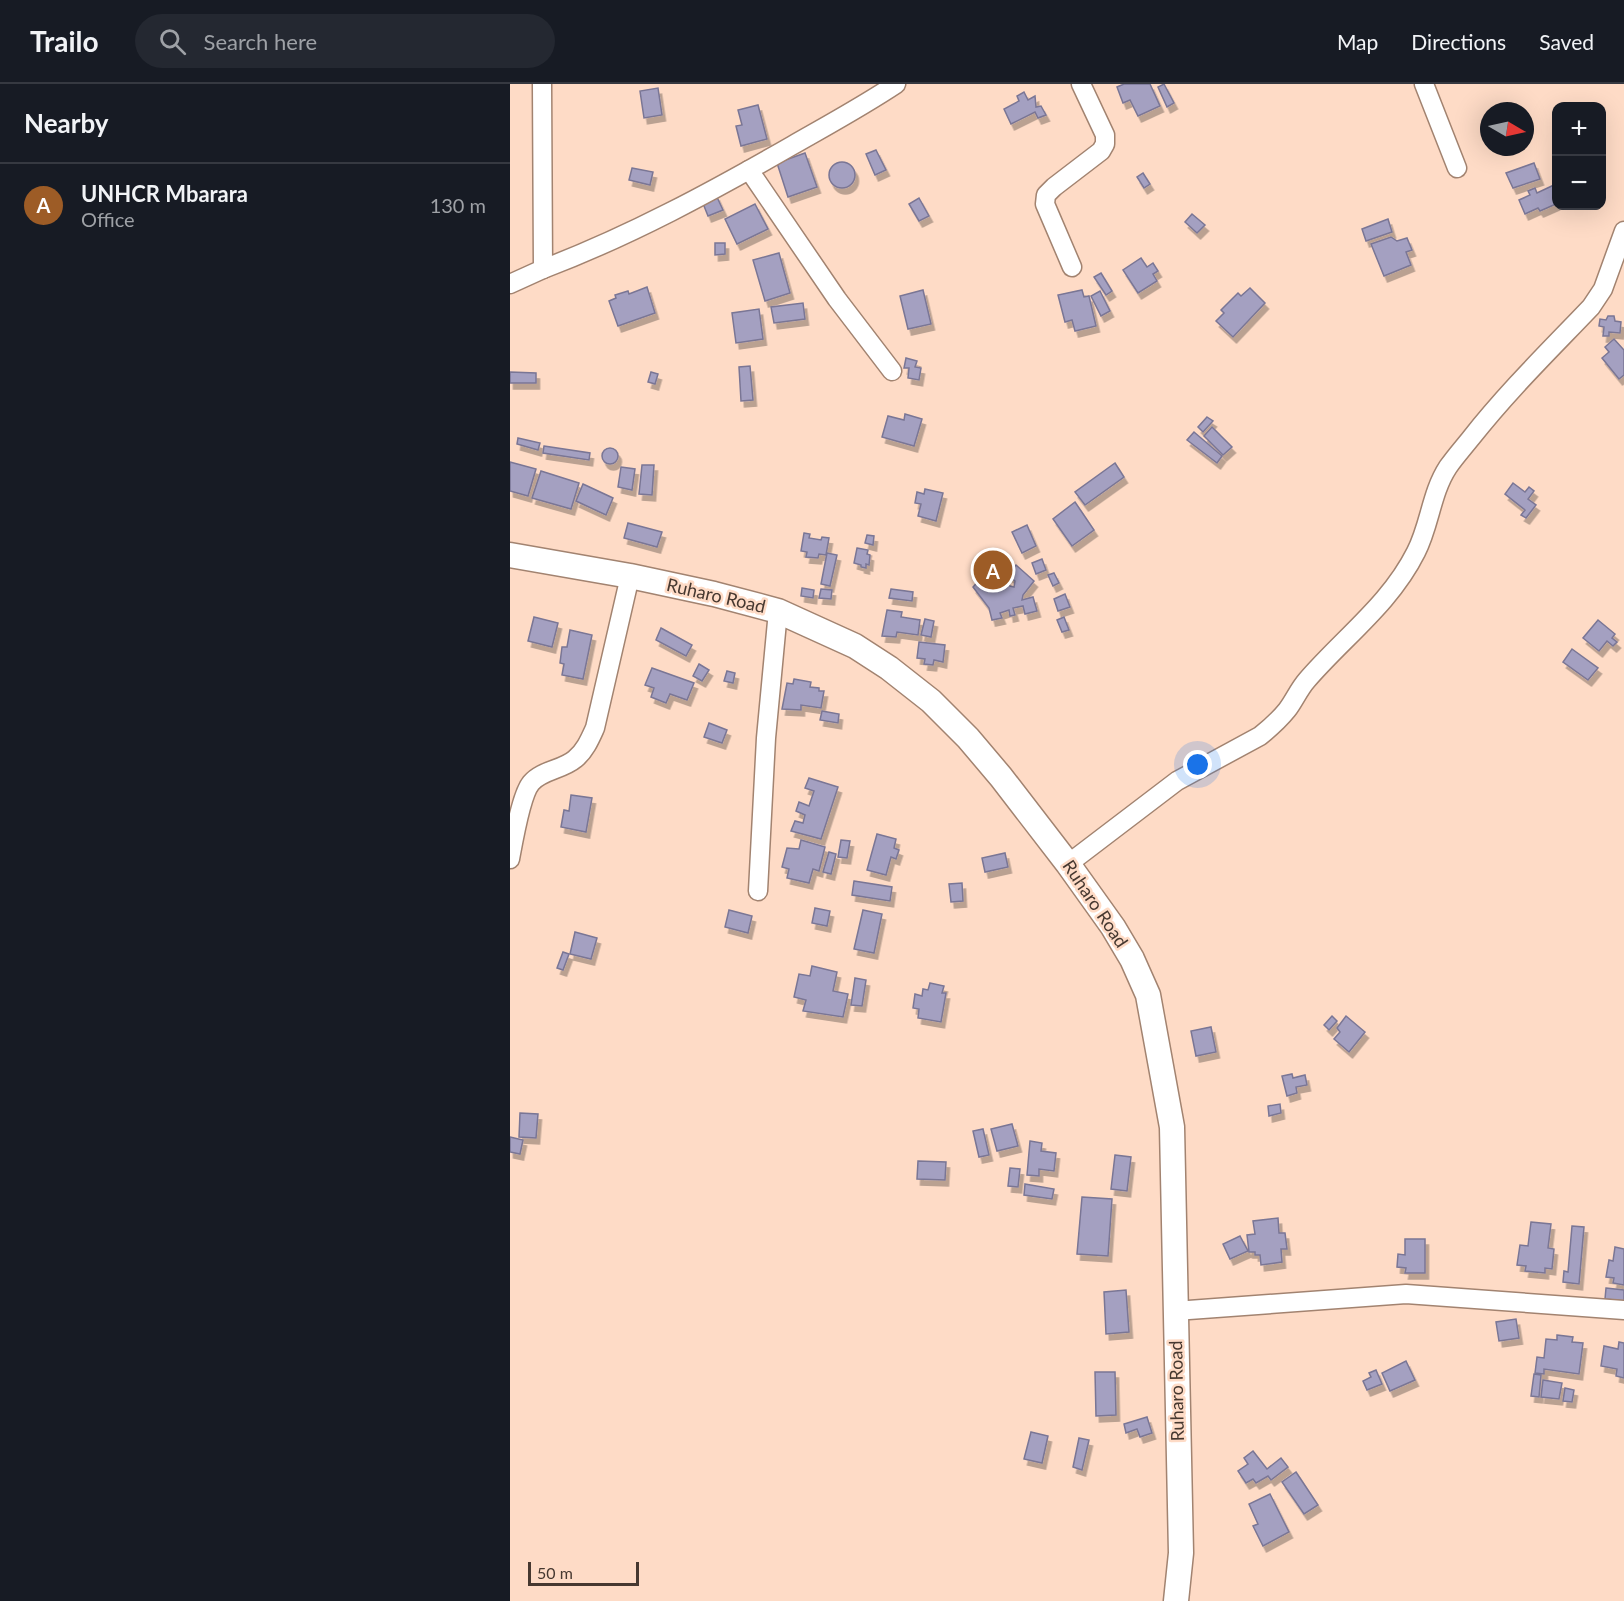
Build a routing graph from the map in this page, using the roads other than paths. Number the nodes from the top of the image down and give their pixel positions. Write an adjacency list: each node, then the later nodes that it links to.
1 (542, 84): 10 (street)
2 (896, 84): 5 (street)
3 (1081, 84): 9 (street)
4 (1424, 84): 6 (street)
5 (875, 90): 7 (street)
6 (1457, 168)
7 (749, 170): 10 (street); 12 (street)
8 (1624, 231): 17 (street)
9 (1072, 267)
10 (543, 269): 11 (street)
11 (510, 284)
12 (892, 371)
13 (510, 555): 14 (street, Ruharo Road)
14 (630, 576): 15 (street, Ruharo Road); 16 (street)
15 (778, 611): 17 (street, Ruharo Road); 18 (street)
16 (510, 859)
17 (1068, 864): 20 (street, Ruharo Road)
18 (758, 891)
19 (1624, 1310): 20 (street)
20 (1175, 1311): 21 (street, Ruharo Road)
21 (1176, 1601)

